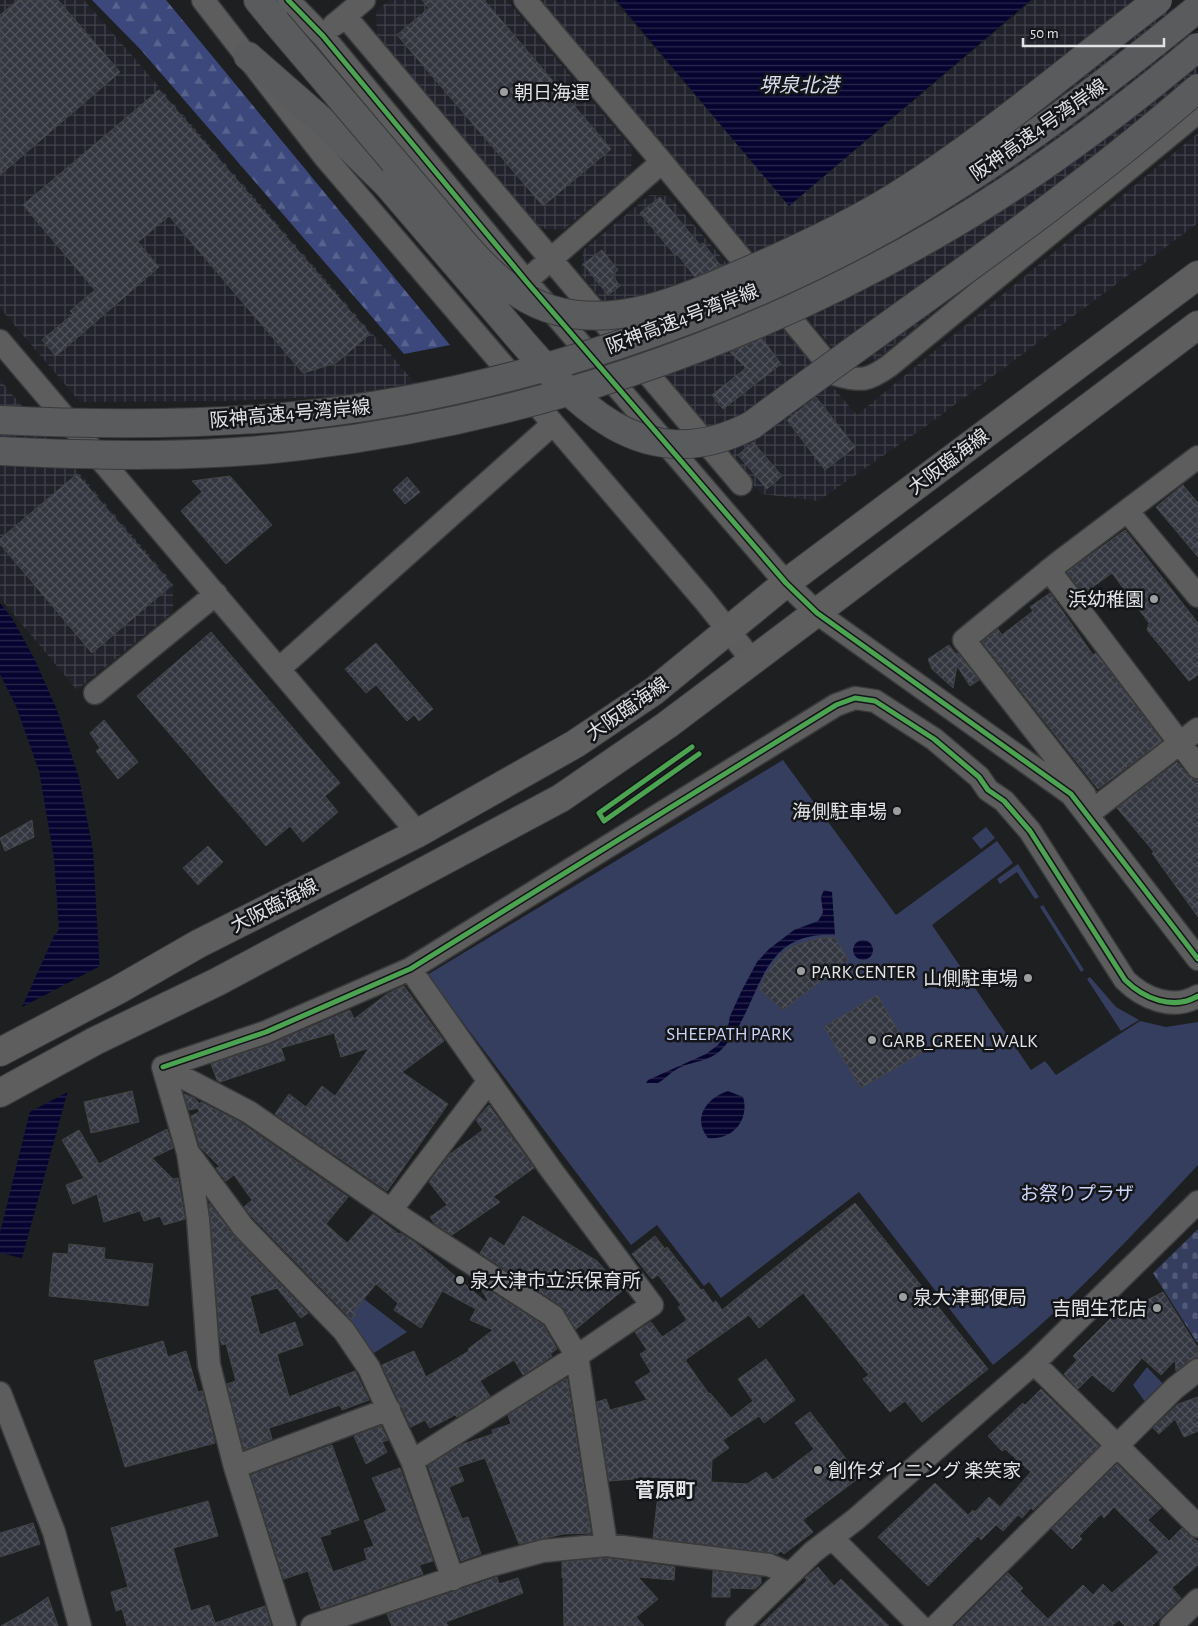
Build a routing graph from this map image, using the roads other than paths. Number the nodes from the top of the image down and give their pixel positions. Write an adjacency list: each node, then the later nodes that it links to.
1 (203, 0): 11 (street)
2 (258, 0): 7 (highway)
3 (364, 0): 8 (street)
4 (525, 0): 14 (street)
5 (1158, 0): 7 (highway, bridge)
6 (1198, 8): 20 (highway, 阪神高速4号湾岸線, bridge)
7 (282, 11): 9 (street)
8 (345, 16): 9 (street); 15 (street)
9 (322, 36): 17 (street)
10 (1198, 47): 22 (highway, 阪神高速4号湾岸線, bridge)
11 (248, 56): 12 (highway, bridge); 21 (street)
12 (1198, 88)
13 (1198, 112): 14 (street)
14 (662, 162): 15 (street)
15 (551, 258): 17 (street); 24 (street)
16 (1198, 275): 27 (main road, 大阪臨海線)
17 (526, 281): 27 (street)
18 (1198, 324): 30 (main road, 大阪臨海線)
19 (0, 341): 28 (street)
20 (0, 420)
21 (553, 424): 31 (street); 33 (street)
22 (0, 451)
23 (1198, 457): 25 (street)
24 (741, 484)
25 (1128, 512): 26 (street); 29 (street)
26 (1049, 570): 36 (street); 38 (street)
27 (786, 583): 30 (street); 31 (main road, 大阪臨海線)
28 (216, 594): 33 (street); 34 (street)
29 (1198, 596)
30 (816, 613): 32 (main road, 大阪臨海線); 41 (street)
31 (728, 631): 32 (street); 39 (main road, 大阪臨海線)
32 (752, 660): 47 (main road, 大阪臨海線)
33 (280, 668): 39 (street)
34 (95, 693)
35 (1198, 729): 36 (street)
36 (1179, 743): 37 (street); 38 (street)
37 (1198, 767)
38 (1096, 808): 40 (street)
39 (418, 833): 44 (main road, 大阪臨海線)
40 (1198, 939)
41 (1198, 959)
42 (410, 969): 43 (street); 45 (street); 46 (street)
43 (1198, 996)
44 (0, 1052)
45 (163, 1067): 48 (street); 50 (street)
46 (489, 1081): 50 (street); 51 (street)
47 (4, 1091)
48 (188, 1153): 55 (street); 58 (street)
49 (1198, 1202): 52 (street)
50 (391, 1210): 51 (street)
51 (577, 1356): 57 (street); 61 (street)
52 (1034, 1363): 56 (street); 60 (street)
53 (1198, 1370): 56 (street)
54 (0, 1394): 65 (street)
55 (390, 1409): 57 (street); 58 (street)
56 (1118, 1444): 59 (street); 70 (street)
57 (412, 1461): 63 (street)
58 (234, 1468): 66 (street)
59 (1198, 1526)
60 (832, 1538): 62 (street); 69 (street)
61 (606, 1545): 62 (street); 63 (street)
62 (790, 1574): 68 (street)
63 (453, 1580): 67 (street)
64 (1198, 1600): 71 (street)
65 (80, 1626)
66 (285, 1626)
67 (312, 1626)
68 (738, 1626)
69 (920, 1626)
70 (936, 1626)
71 (1171, 1626)

